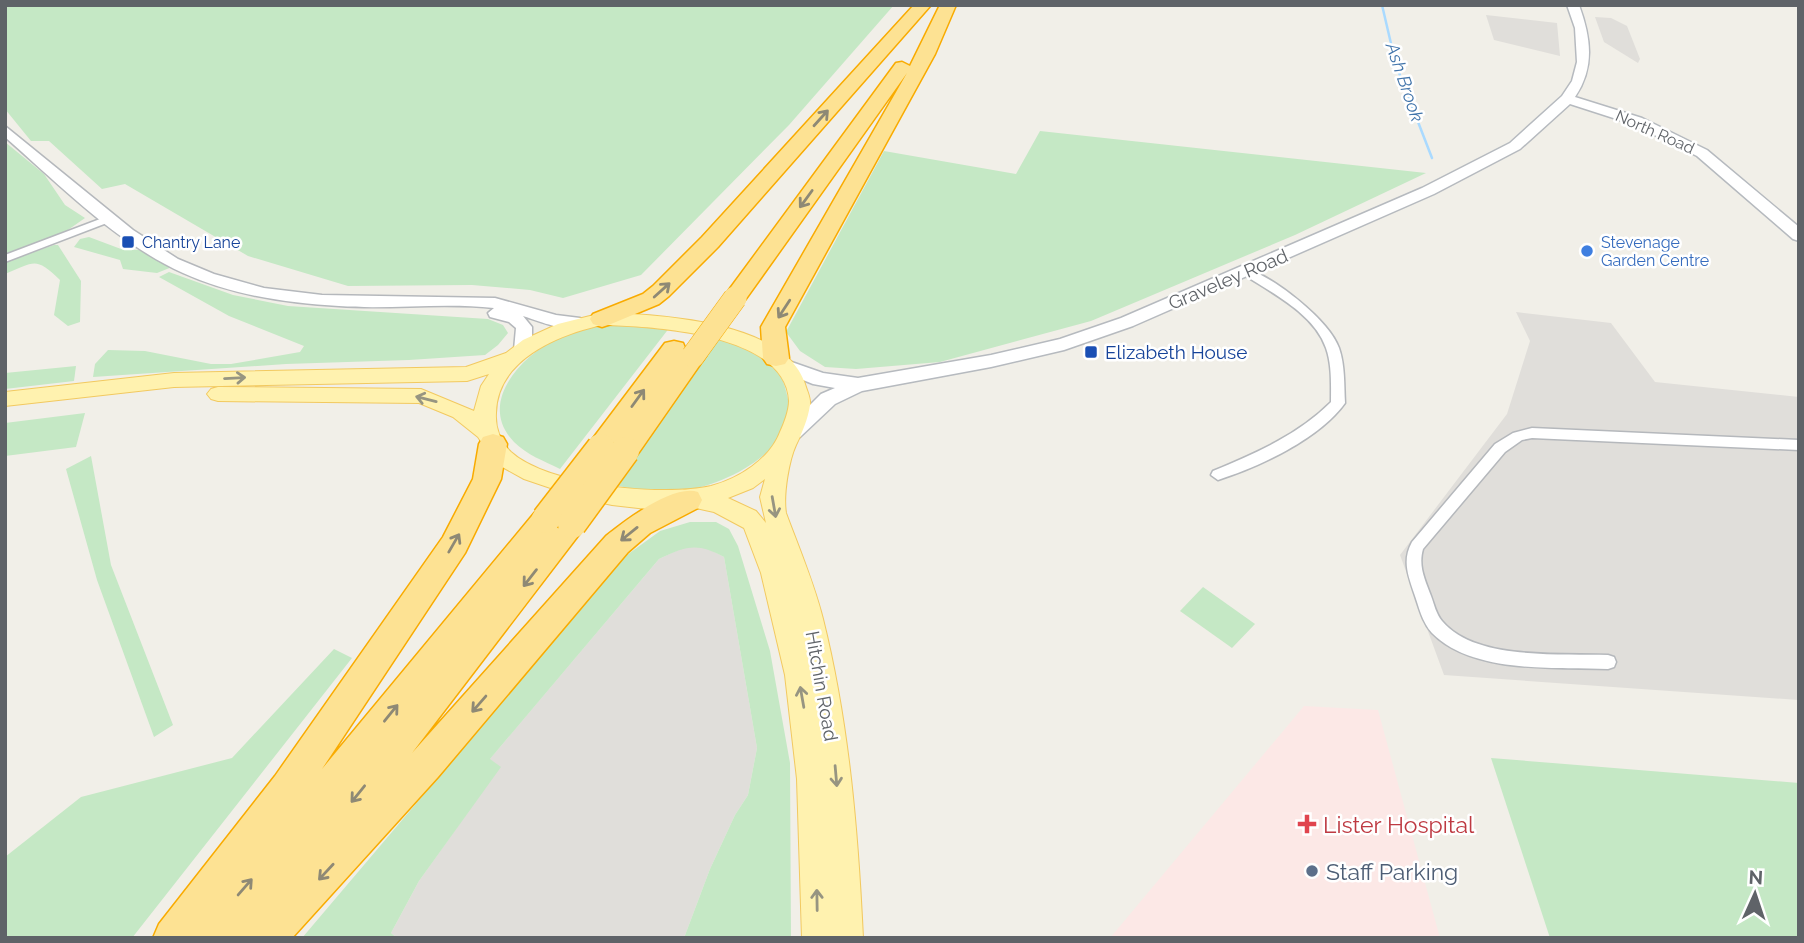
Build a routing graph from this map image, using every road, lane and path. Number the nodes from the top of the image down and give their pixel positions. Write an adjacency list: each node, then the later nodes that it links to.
1 (923, 5): 13 (highway, one-way to 1)
2 (931, 5): 11 (highway)
3 (948, 5): 11 (highway, one-way to 11); 15 (highway, one-way to 15)
4 (1573, 5): 5 (main road, Graveley Road)
5 (1567, 99): 8 (main road, North Road); 10 (main road, Graveley Road)
6 (5, 130): 7 (street)
7 (108, 219): 9 (street); 12 (street)
8 (1799, 236)
9 (5, 259)
10 (1245, 271): 16 (main road, Graveley Road); 24 (street)
11 (726, 295): 26 (highway, bridge)
12 (398, 304): 13 (street); 14 (street)
13 (591, 321): 14 (main road); 15 (main road)
14 (518, 354): 17 (main road, one-way to 14); 21 (main road)
15 (779, 361): 16 (main road, Graveley Road); 22 (main road, Hitchin Road)
16 (858, 385): 22 (main road, Graveley Road)
17 (119, 393): 18 (main road); 21 (main road, one-way to 17)
18 (72, 398): 19 (main road); 20 (main road)
19 (5, 399)
20 (5, 413)
21 (489, 437): 25 (main road); 28 (highway, one-way to 21)
22 (791, 437): 25 (main road); 33 (main road, Hitchin Road, one-way to 33)
23 (1799, 445): 27 (street)
24 (1219, 475)
25 (691, 499): 31 (highway, one-way to 31); 32 (main road, Hitchin Road, one-way to 25)
26 (559, 521): 29 (highway, one-way to 26); 30 (highway, one-way to 30)
27 (1608, 662)
28 (173, 938)
29 (200, 938)
30 (240, 938)
31 (265, 938)
32 (818, 938)
33 (847, 938)

